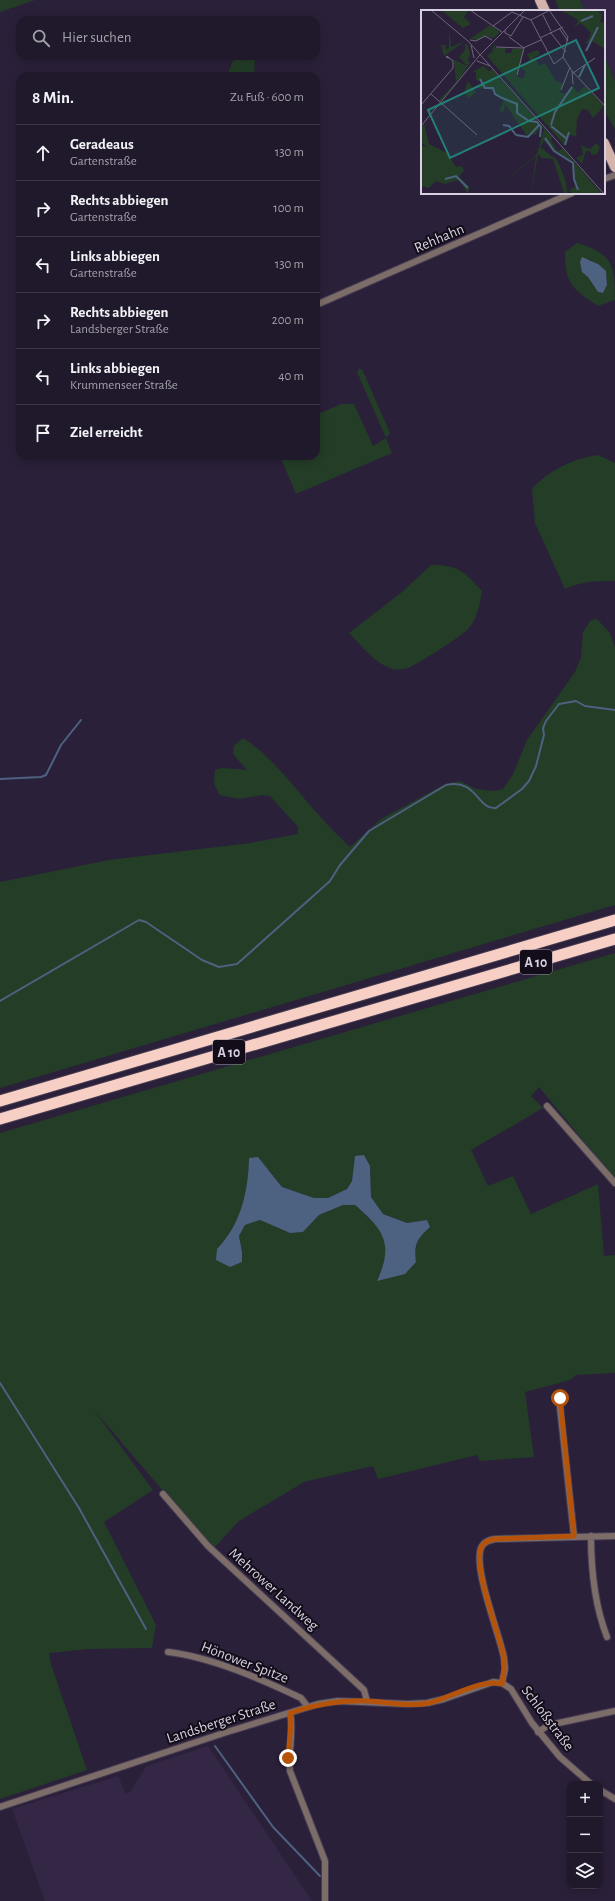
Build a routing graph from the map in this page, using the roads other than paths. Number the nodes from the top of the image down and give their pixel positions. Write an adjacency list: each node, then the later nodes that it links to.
1 (540, 0): 2 (main road)
2 (545, 10)
3 (605, 145): 4 (main road)
4 (615, 167)
5 (615, 175): 6 (street)
6 (605, 179)
7 (570, 194): 8 (street, Rehhahn)
8 (320, 303)
9 (615, 920): 11 (highway, A 10)
10 (615, 940): 13 (highway, A 10)
11 (0, 1102)
12 (547, 1106): 14 (street)
13 (0, 1119)
14 (615, 1183)
15 (560, 1398): 17 (street)
16 (163, 1494): 23 (street, Mehrower Landweg)
17 (574, 1536): 18 (street); 22 (street)
18 (591, 1536): 19 (street); 20 (street)
19 (615, 1536)
20 (607, 1637)
21 (168, 1652): 24 (street, Hönower Spitze)
22 (502, 1684): 23 (street, Landsberger Straße); 27 (street, Schloßstraße)
23 (367, 1701): 24 (street, Landsberger Straße)
24 (308, 1707): 26 (street, Landsberger Straße)
25 (615, 1711): 27 (street)
26 (290, 1713): 31 (street, Landsberger Straße); 32 (street)
27 (538, 1732): 28 (street, Schloßstraße)
28 (588, 1781)
29 (603, 1792): 30 (street)
30 (615, 1799)
31 (0, 1807)
32 (325, 1901)

